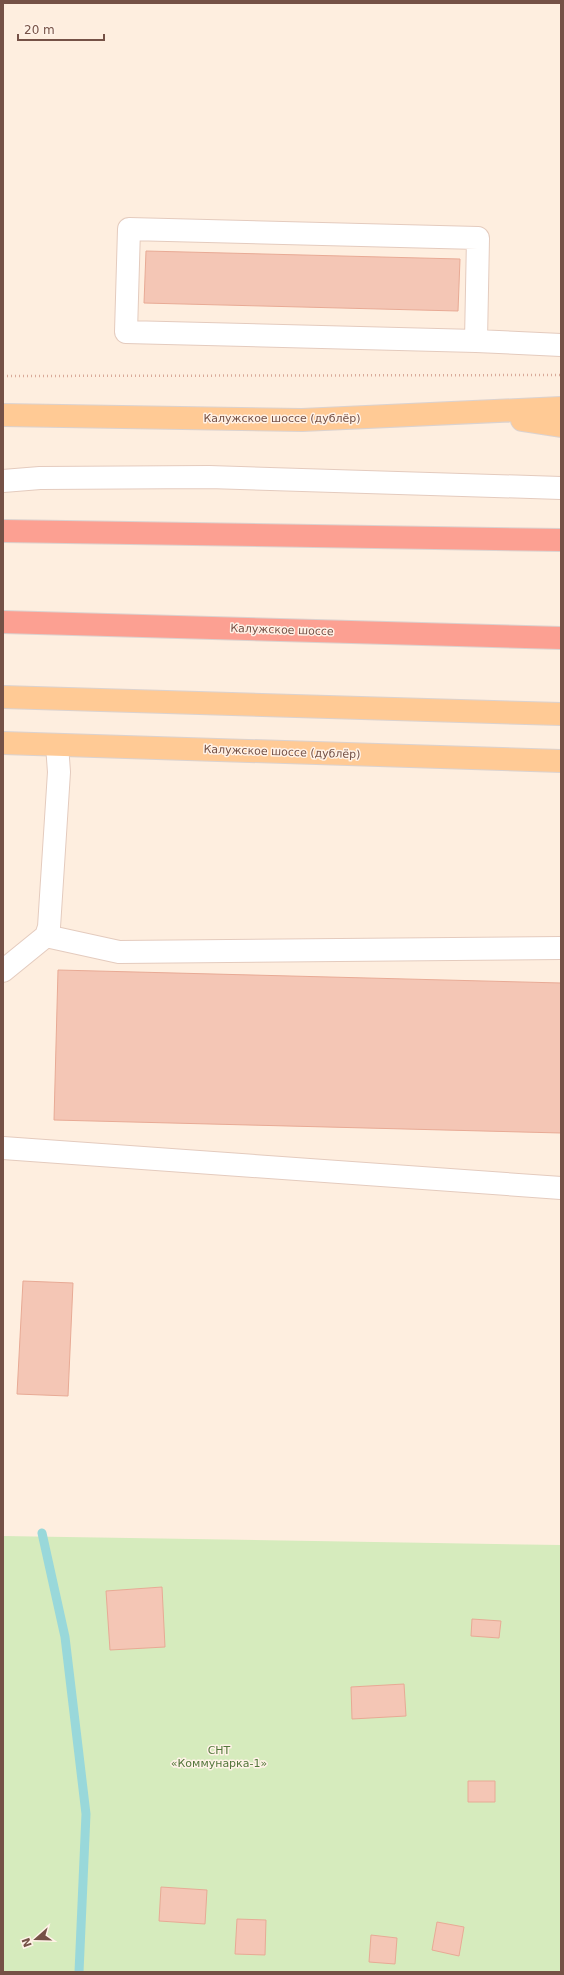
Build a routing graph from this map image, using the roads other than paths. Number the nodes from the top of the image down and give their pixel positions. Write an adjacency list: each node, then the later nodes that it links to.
1 (476, 341): 1 (street); 2 (street)
2 (561, 345)
3 (561, 408): 4 (main road, Калужское шоссе (дублёр))
4 (471, 412): 5 (main road, Калужское шоссе (дублёр)); 6 (main road)
5 (3, 415)
6 (561, 426)
7 (3, 481): 8 (street)
8 (561, 488)
9 (3, 531): 10 (highway)
10 (561, 540)
11 (3, 622): 12 (highway, Калужское шоссе)
12 (561, 638)
13 (3, 697): 14 (main road)
14 (561, 714)
15 (3, 743): 16 (main road, Калужское шоссе (дублёр))
16 (57, 745): 17 (main road, Калужское шоссе (дублёр)); 18 (street)
17 (561, 761)
18 (46, 936): 19 (street); 20 (street)
19 (561, 948)
20 (3, 971)
21 (3, 1148): 22 (street)
22 (561, 1188)

